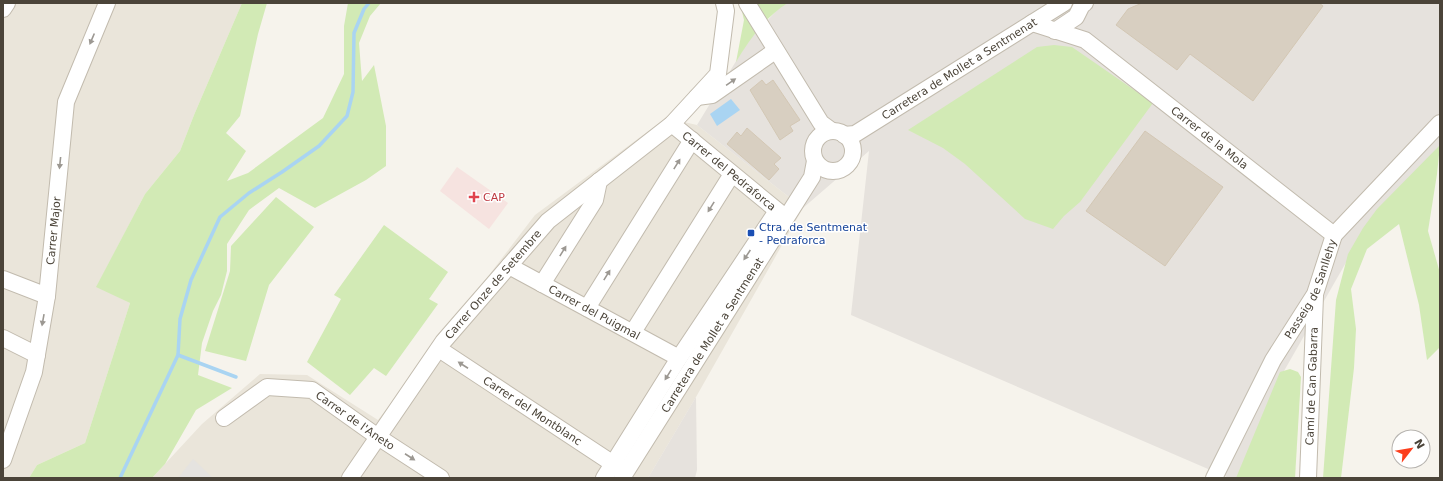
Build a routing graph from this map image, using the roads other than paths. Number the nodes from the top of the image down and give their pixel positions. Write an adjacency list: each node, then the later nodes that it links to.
1 (7, 3): 7 (street)
2 (107, 3): 27 (street, Carrer Major, one-way to 27)
3 (724, 3): 13 (street, Carrer Onze de Setembre)
4 (746, 3): 12 (street)
5 (1064, 3): 9 (street, Carretera de Mollet a Sentmenat)
6 (1085, 3): 8 (street)
7 (3, 9)
8 (1073, 10): 10 (street); 11 (street)
9 (1032, 23): 10 (street, Carrer de la Mola); 16 (street, Carretera de Mollet a Sentmenat)
10 (1055, 30): 11 (street, Carrer de la Mola)
11 (1085, 40): 22 (street, Carrer de la Mola)
12 (775, 51): 13 (street, one-way to 12); 16 (street)
13 (697, 97): 15 (street, Carrer Onze de Setembre)
14 (1440, 123): 22 (street, Passeig de Sanllehy)
15 (672, 124): 17 (street, Carrer del Pedraforca); 20 (street, Carrer Onze de Setembre)
16 (837, 134): 18 (street); 18 (street)
17 (692, 140): 19 (street, Carrer del Pedraforca); 28 (street, one-way to 17)
18 (817, 170): 21 (street, Carretera de Mollet a Sentmenat)
19 (732, 174): 21 (street, Carrer del Pedraforca); 29 (street, one-way to 29)
20 (599, 181): 23 (street, Carrer Onze de Setembre); 25 (street, one-way to 20)
21 (782, 215): 33 (street, Carretera de Mollet a Sentmenat, one-way to 33); 37 (street, Carretera de Mollet a Sentmenat)
22 (1334, 235): 26 (street, Passeig de Sanllehy)
23 (509, 266): 25 (street, Carrer del Puigmal); 31 (street, Carrer Onze de Setembre)
24 (3, 279): 27 (street)
25 (542, 284): 28 (street, Carrer del Puigmal)
26 (1315, 294): 41 (street, Passeig de Sanllehy); 42 (street, Camí de Can Gabarra)
27 (47, 296): 32 (street, Carrer Major, one-way to 32)
28 (587, 308): 29 (street, Carrer del Puigmal)
29 (633, 332): 33 (street, Carrer del Puigmal)
30 (3, 338): 32 (street)
31 (439, 349): 35 (street, Carrer Onze de Setembre); 37 (street, Carrer del Montblanc, one-way to 31)
32 (37, 355): 36 (street, Carrer Major)
33 (679, 358): 37 (street, Carretera de Mollet a Sentmenat, one-way to 37)
34 (224, 418): 35 (street, Carrer de l'Aneto)
35 (378, 437): 38 (street, Carrer Onze de Setembre); 39 (street, Carrer de l'Aneto, one-way to 39)
36 (3, 460)
37 (622, 473): 40 (street, Carretera de Mollet a Sentmenat)
38 (350, 478)
39 (441, 478)
40 (604, 478)
41 (1214, 478)
42 (1308, 478)

